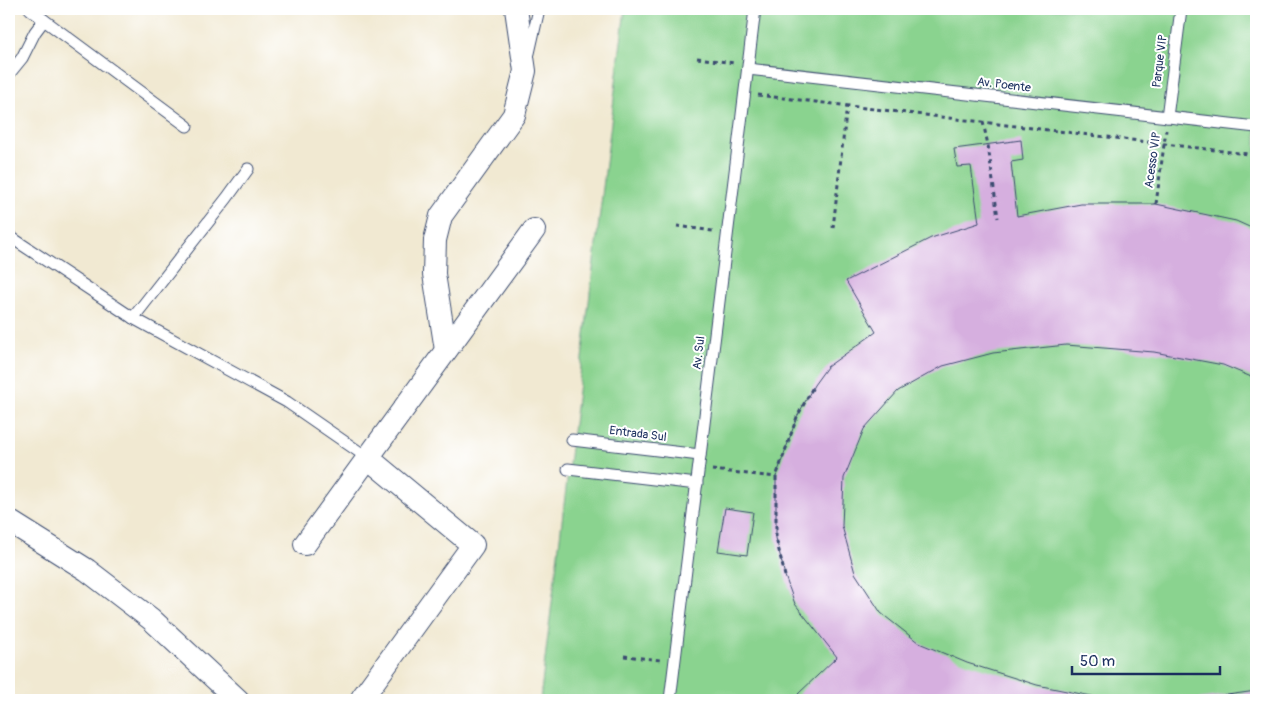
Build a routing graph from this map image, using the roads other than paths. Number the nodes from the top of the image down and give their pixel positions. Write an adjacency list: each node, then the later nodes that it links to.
1 (30, 9): 6 (lane)
2 (516, 9): 8 (street)
3 (539, 9): 8 (lane)
4 (755, 9): 7 (lane, Av. Sul)
5 (1181, 9): 10 (lane, Parque VIP)
6 (44, 20): 9 (lane); 11 (lane)
7 (748, 67): 10 (lane, Av. Poente); 19 (lane, Av. Sul)
8 (525, 71): 17 (street)
9 (9, 74)
10 (1167, 117): 12 (lane, Av. Poente)
11 (187, 126)
12 (1256, 127)
13 (248, 169): 16 (lane)
14 (534, 230): 17 (street)
15 (9, 236): 16 (lane)
16 (133, 318): 20 (lane)
17 (446, 350): 20 (street)
18 (572, 440): 19 (lane, Entrada Sul)
19 (700, 455): 22 (lane, Av. Sul)
20 (368, 458): 24 (street); 26 (street)
21 (568, 469): 22 (lane)
22 (697, 484): 27 (lane, Av. Sul)
23 (9, 520): 25 (street)
24 (305, 544)
25 (238, 700)
26 (364, 700)
27 (670, 700)

